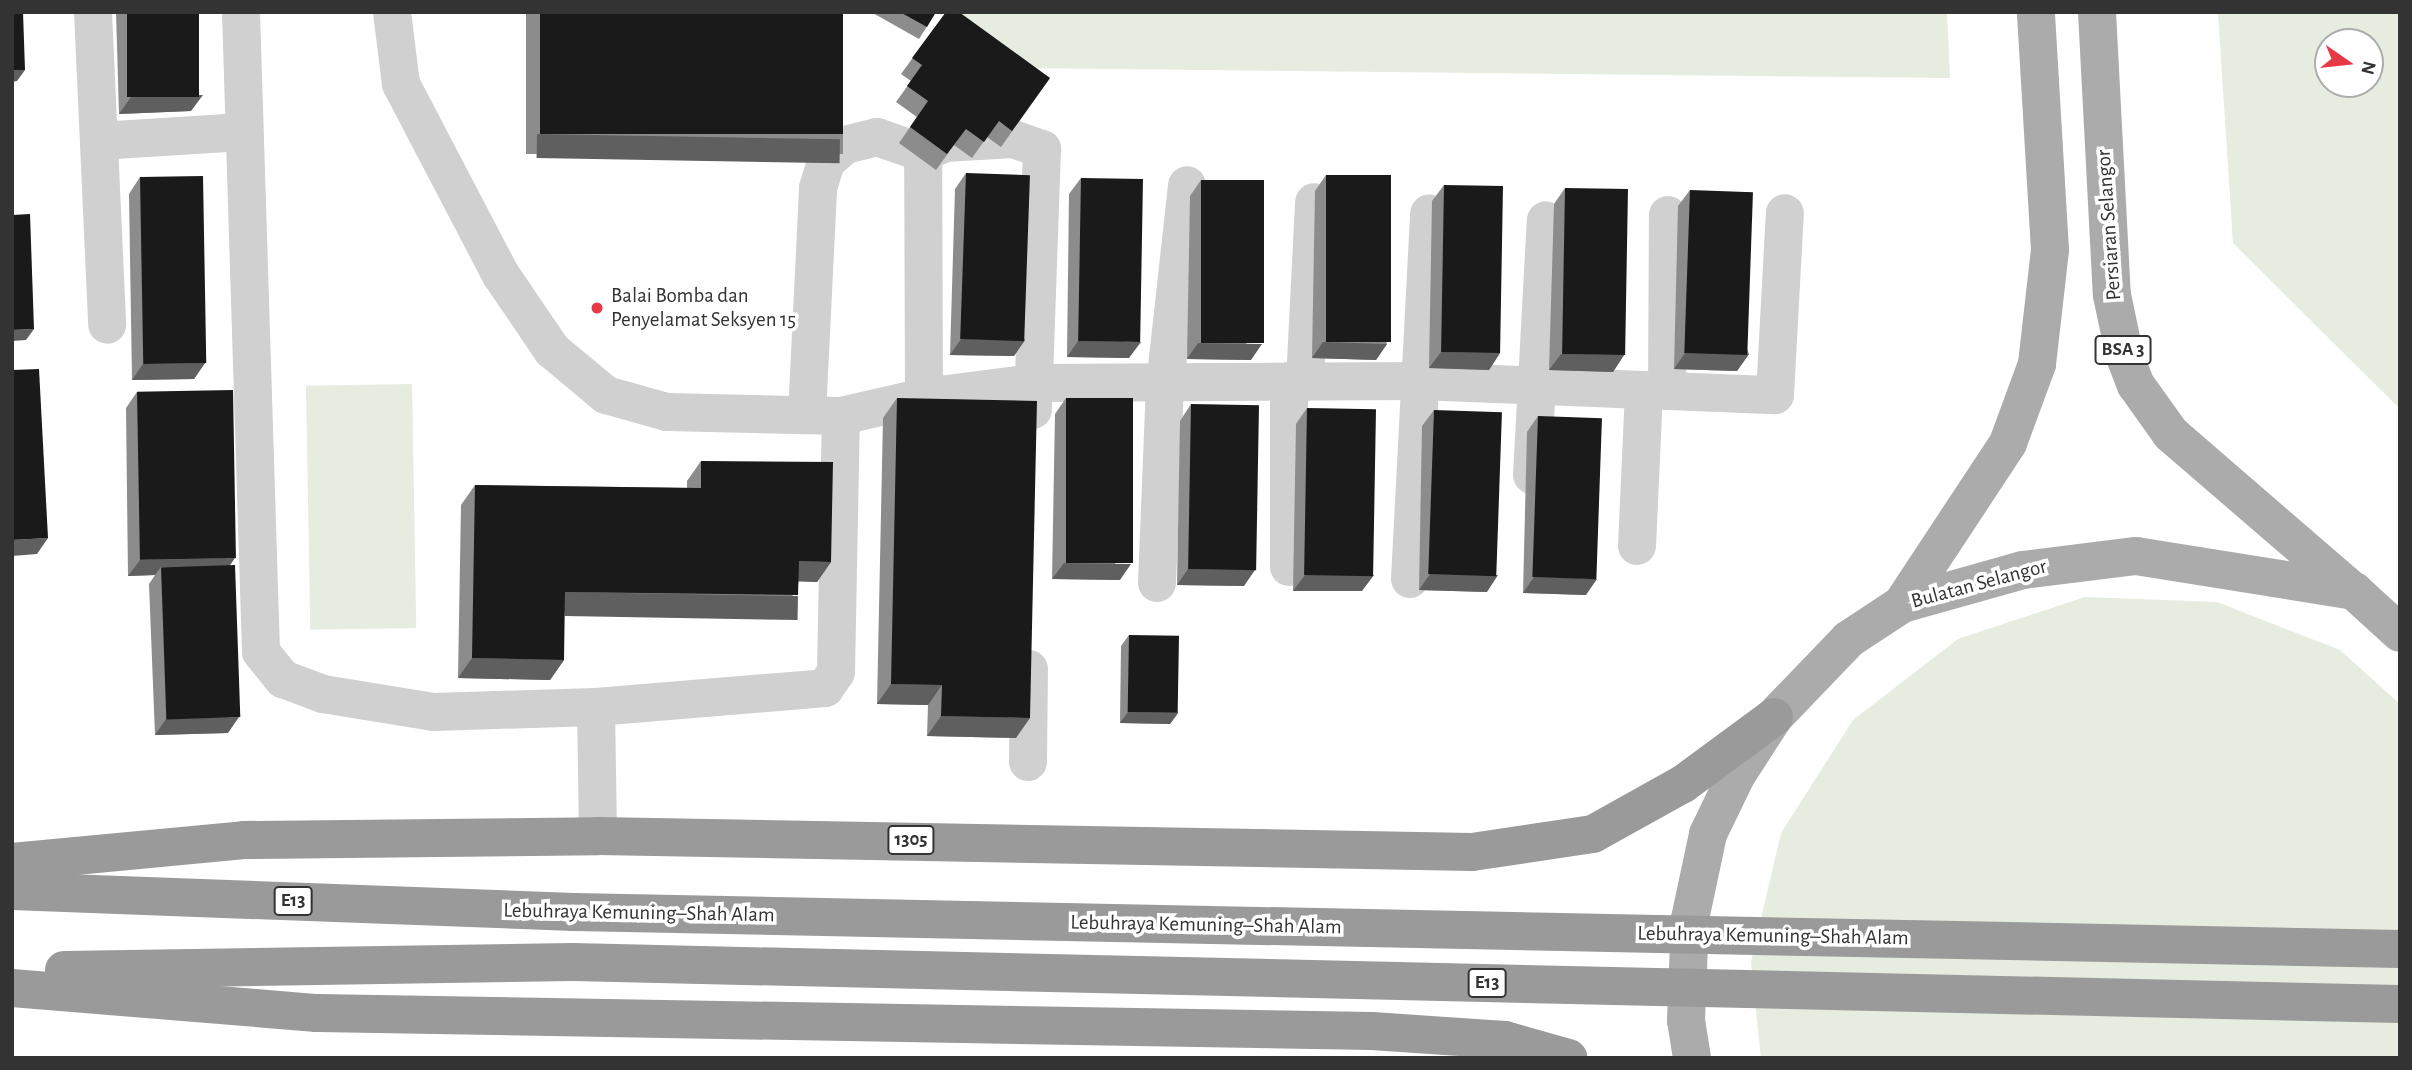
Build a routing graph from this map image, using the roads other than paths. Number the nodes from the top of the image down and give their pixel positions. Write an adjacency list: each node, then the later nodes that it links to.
1 (93, 12): 7 (lane)
2 (241, 12): 6 (lane)
3 (391, 12): 25 (lane)
4 (2036, 12): 33 (main road)
5 (2097, 12): 32 (main road, Persiaran Selangor / BSA 3)
6 (243, 132): 7 (lane); 22 (lane)
7 (99, 141): 15 (lane)
8 (923, 153): 18 (lane); 24 (lane); 25 (lane)
9 (1187, 185): 19 (lane)
10 (1314, 202): 17 (lane)
11 (1429, 213): 16 (lane)
12 (1786, 214): 21 (lane)
13 (1668, 215): 21 (lane)
14 (1546, 220): 20 (lane)
15 (107, 325)
16 (1419, 381): 17 (lane); 20 (lane); 30 (lane)
17 (1297, 382): 19 (lane); 29 (lane)
18 (1034, 383): 19 (lane); 24 (lane); 26 (lane)
19 (1165, 385): 31 (lane)
20 (1535, 387): 21 (lane); 27 (lane)
21 (1655, 391): 28 (lane)
22 (252, 392): 23 (lane); 36 (lane)
23 (215, 394)
24 (924, 397): 25 (lane)
25 (824, 416): 36 (lane)
26 (1033, 450)
27 (1531, 510)
28 (1637, 546)
29 (1289, 567)
30 (1410, 579)
31 (1157, 583)
32 (2354, 591): 33 (main road, Bulatan Selangor); 35 (main road)
33 (1902, 604): 37 (main road, Bulatan Selangor)
34 (1030, 627): 38 (lane)
35 (2400, 633)
36 (596, 707): 39 (lane)
37 (1774, 718): 39 (highway, 1305); 47 (main road, Bulatan Selangor)
38 (1028, 762)
39 (598, 836): 40 (highway, 1305)
40 (12, 862)
41 (12, 891): 42 (highway, Lebuhraya Kemuning–Shah Alam / E13, bridge)
42 (2400, 949)
43 (12, 971): 45 (highway, E13, bridge)
44 (12, 988): 46 (highway)
45 (2400, 1004)
46 (1569, 1058)
47 (1692, 1058)

